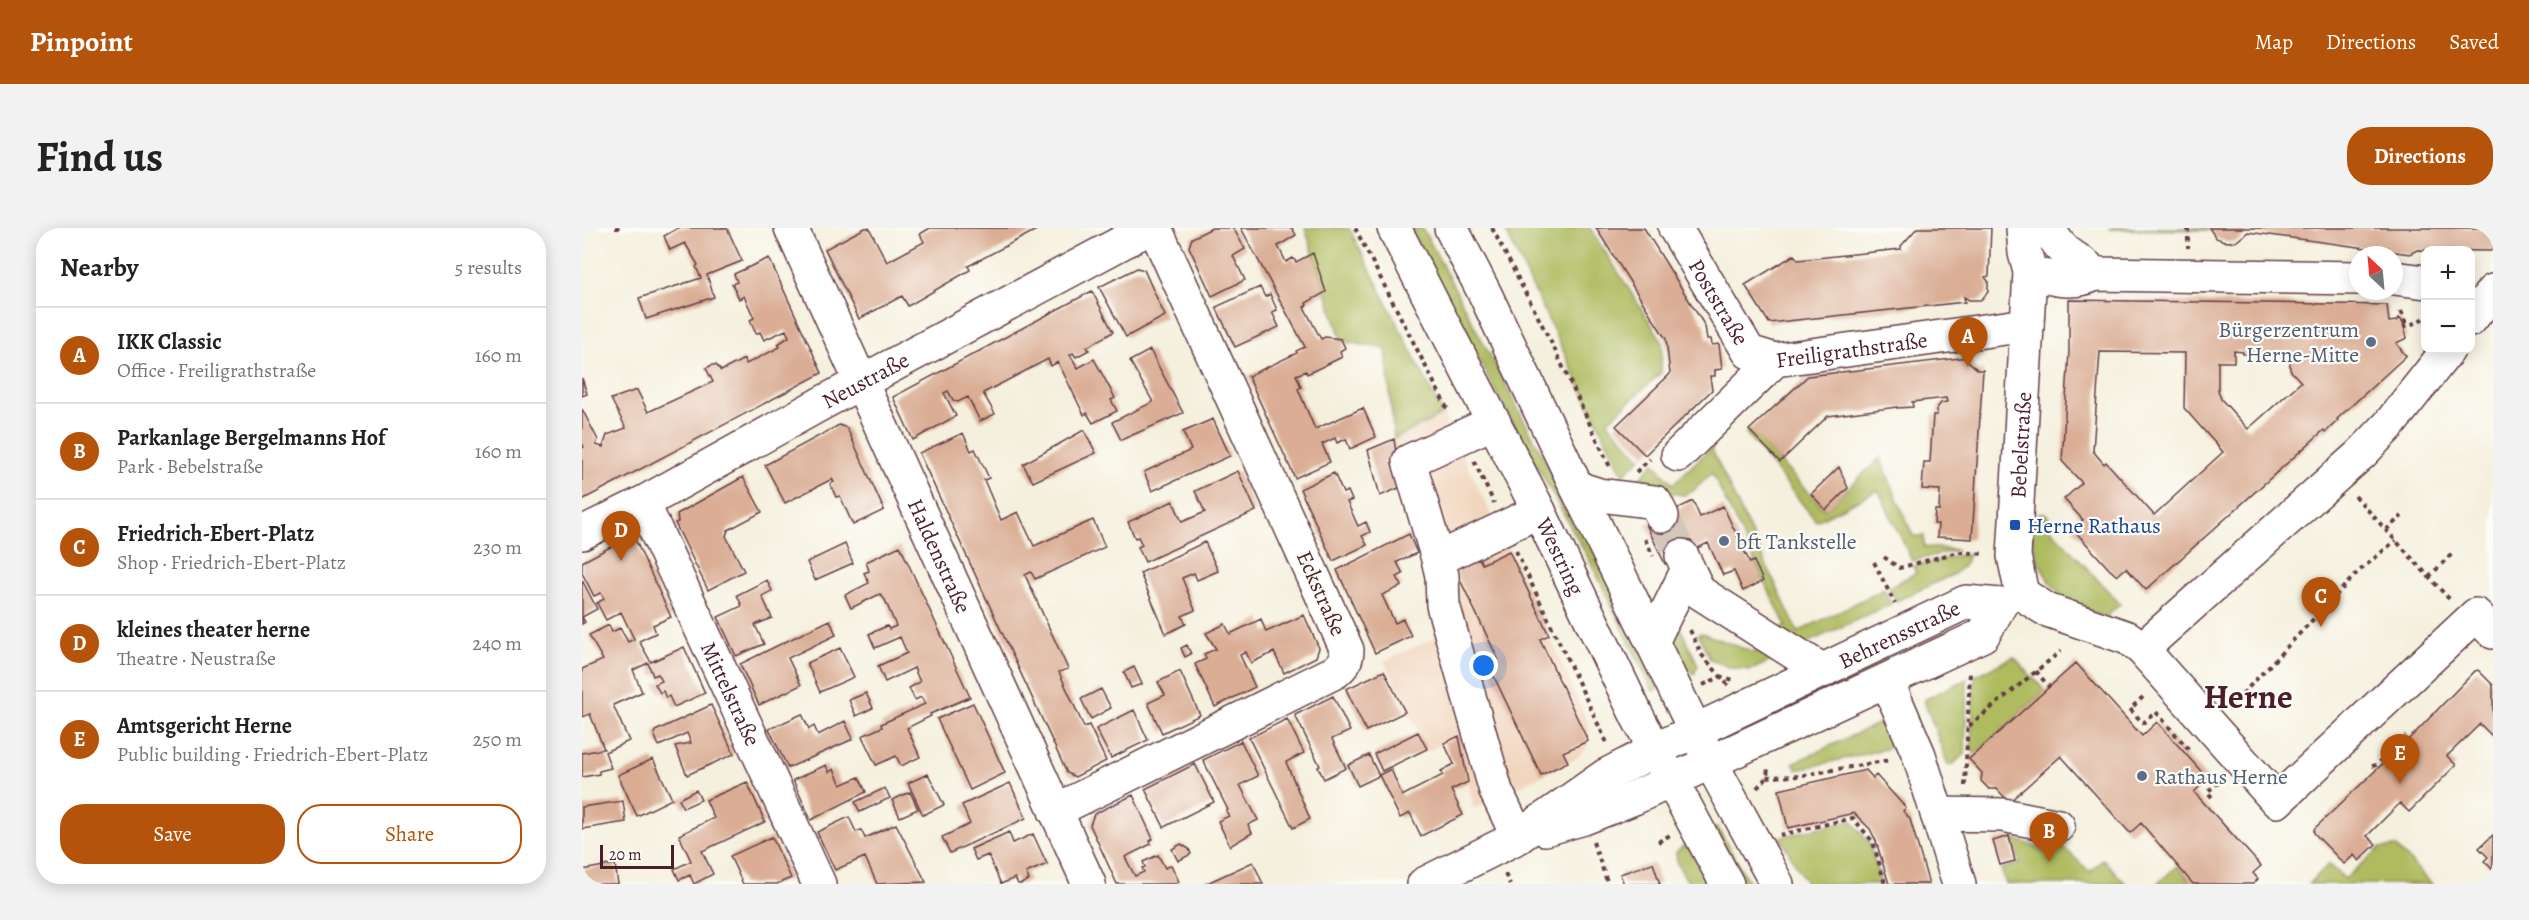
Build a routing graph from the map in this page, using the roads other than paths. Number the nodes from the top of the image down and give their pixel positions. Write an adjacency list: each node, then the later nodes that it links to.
1 (791, 228): 16 (street, Haldenstraße)
2 (1149, 228): 16 (street, Neustraße)
3 (1155, 228): 35 (street, Eckstraße)
4 (1394, 228): 17 (street, Westring)
5 (1451, 228): 19 (street, Westring)
6 (1675, 228): 15 (street, Poststraße)
7 (2041, 229): 8 (street, Bebelstraße); 9 (street)
8 (2030, 272): 9 (street); 13 (street, Bebelstraße)
9 (2095, 274): 10 (street)
10 (2349, 278)
11 (2403, 279): 12 (street)
12 (2421, 281)
13 (2027, 325): 15 (street, Freiligrathstraße); 25 (street, Bebelstraße)
14 (2445, 354): 28 (street)
15 (1775, 360): 18 (street, Freiligrathstraße)
16 (861, 382): 20 (street, Neustraße); 35 (street, Haldenstraße)
17 (1494, 422): 21 (street, Westring); 24 (street)
18 (1678, 454)
19 (1576, 488): 22 (street); 27 (street, Westring)
20 (643, 503): 23 (street, Neustraße); 39 (street, Mittelstraße)
21 (1539, 511): 24 (street); 32 (street, Westring)
22 (1653, 527)
23 (582, 533)
24 (1438, 559): 38 (street)
25 (2011, 599): 28 (street, Behrensstraße); 29 (street, Behrensstraße); 30 (street, Behrensstraße)
26 (2485, 623): 28 (street, Behrensstraße)
27 (1652, 642): 29 (street); 31 (street, Westring)
28 (2142, 649)
29 (1823, 671): 31 (street, Behrensstraße)
30 (1887, 681): 33 (street, Behrensstraße); 36 (street)
31 (1695, 731): 32 (street, Behrensstraße); 33 (street, Westring)
32 (1654, 750): 34 (street, Westring); 38 (street, Behrensstraße)
33 (1711, 763): 34 (street, Behrensstraße); 43 (street, Westring)
34 (1671, 781): 38 (street, Behrensstraße); 42 (street, Westring)
35 (1055, 811): 40 (street, Haldenstraße)
36 (1937, 814): 37 (street); 44 (street)
37 (2058, 826)
38 (1518, 837): 41 (street, Behrensstraße)
39 (819, 884)
40 (1089, 884)
41 (1424, 884)
42 (1727, 884)
43 (1778, 884)
44 (1959, 884)

